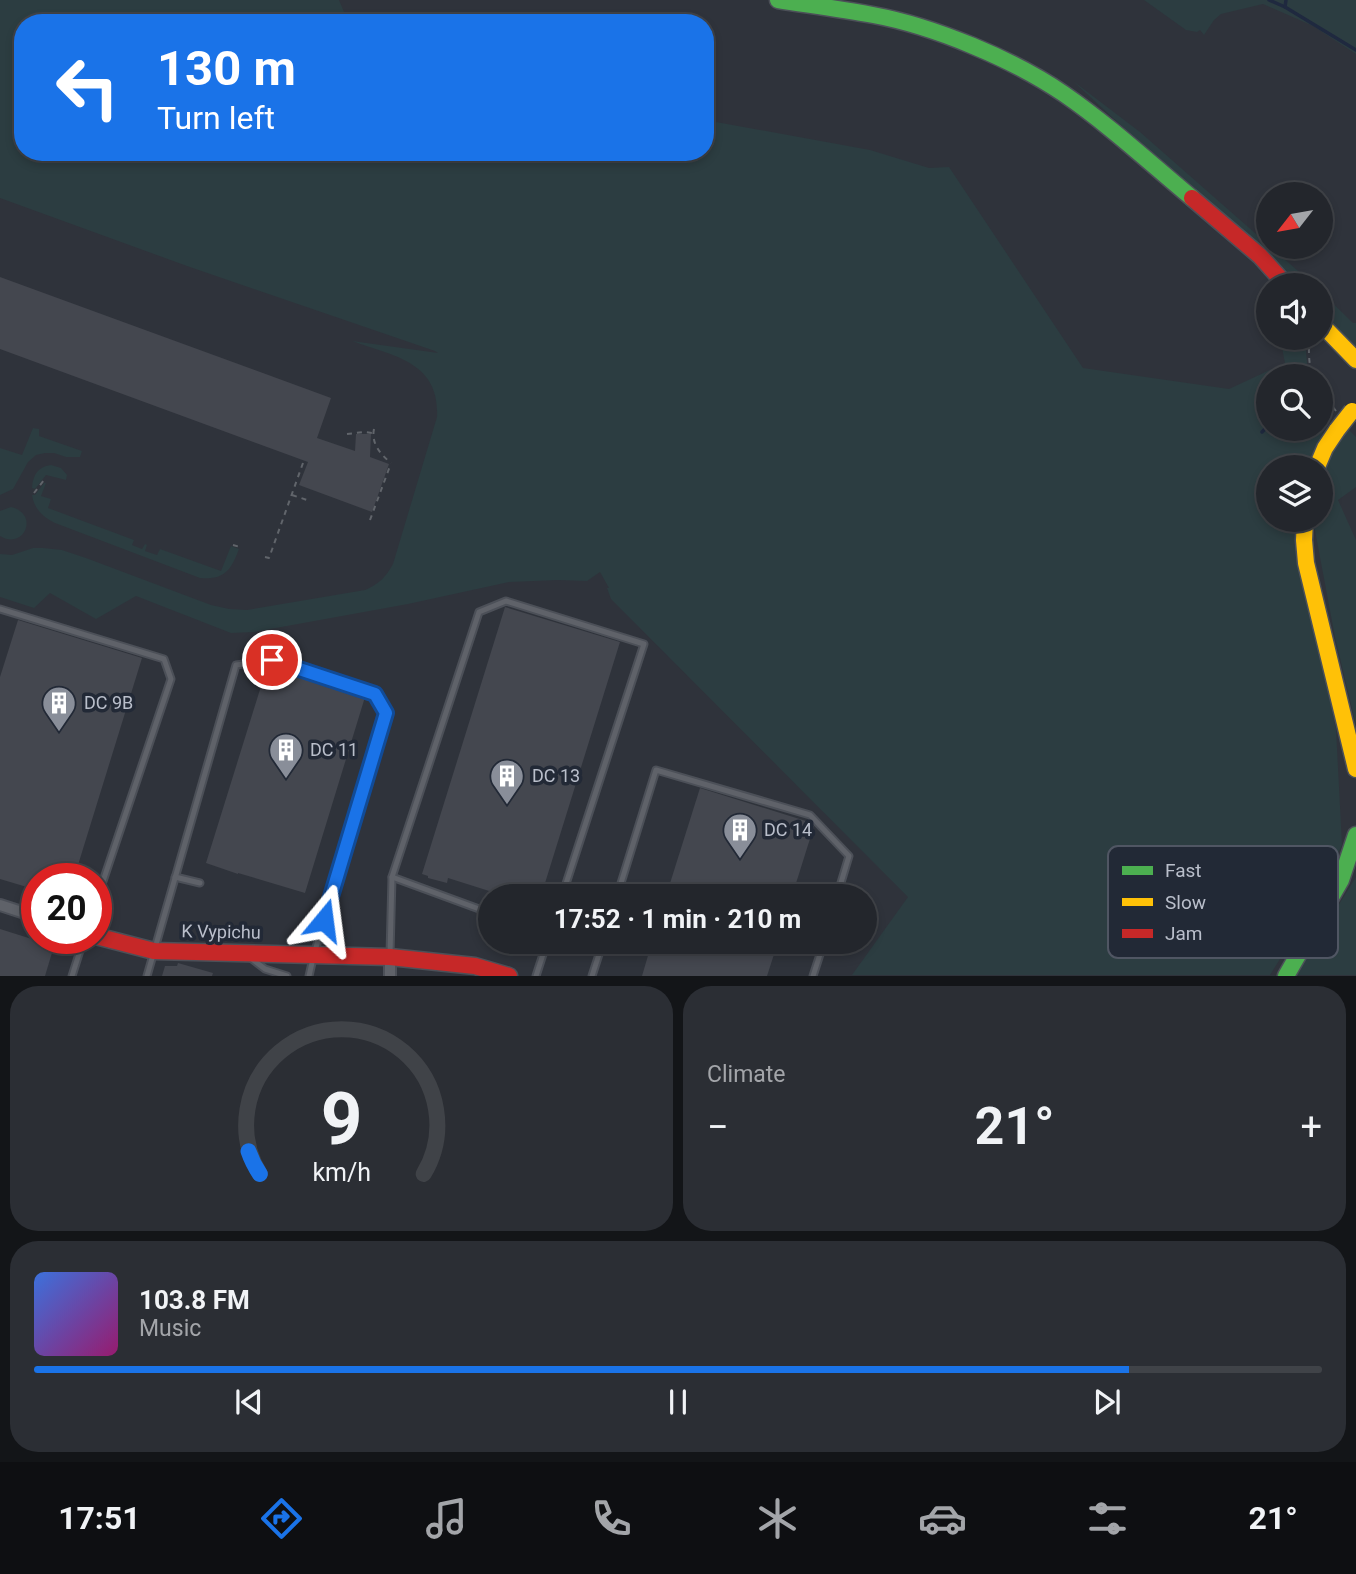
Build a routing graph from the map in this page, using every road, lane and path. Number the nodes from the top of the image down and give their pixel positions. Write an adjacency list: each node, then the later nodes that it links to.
1 (778, 0): 2 (street)
2 (1275, 273)
3 (1333, 338): 4 (street)
4 (1354, 363)
5 (1354, 409): 7 (street, bridge)
6 (347, 434): 13 (path)
7 (1322, 455)
8 (303, 463): 11 (path)
9 (44, 480): 10 (path)
10 (34, 493)
11 (291, 495): 12 (path); 17 (path)
12 (307, 500)
13 (370, 520)
14 (1304, 532): 19 (street)
15 (233, 545): 16 (path)
16 (240, 547)
17 (265, 556)
18 (0, 609): 21 (lane)
19 (1356, 769)
20 (1356, 835): 28 (street)
21 (109, 863)
22 (176, 877): 24 (lane); 33 (lane); 36 (lane)
23 (392, 877): 25 (lane); 30 (lane); 40 (lane)
24 (200, 883)
25 (566, 884)
26 (621, 884): 27 (lane)
27 (841, 884)
28 (1338, 885)
29 (0, 905): 31 (street)
30 (478, 909)
31 (21, 912)
32 (112, 941): 33 (street, K Vypichu)
33 (154, 951): 34 (street, K Vypichu); 43 (lane)
34 (244, 952): 36 (street, K Vypichu); 44 (lane)
35 (79, 954): 42 (lane)
36 (314, 954): 40 (street, K Vypichu); 45 (lane)
37 (543, 954): 48 (lane)
38 (599, 954): 49 (lane)
39 (820, 954): 50 (lane)
40 (390, 957): 46 (street); 47 (street, K Vypichu)
41 (1296, 958): 51 (street)
42 (72, 975)
43 (147, 975)
44 (287, 975)
45 (309, 975)
46 (390, 975)
47 (509, 975)
48 (536, 975)
49 (592, 975)
50 (813, 975)
51 (1286, 975)

